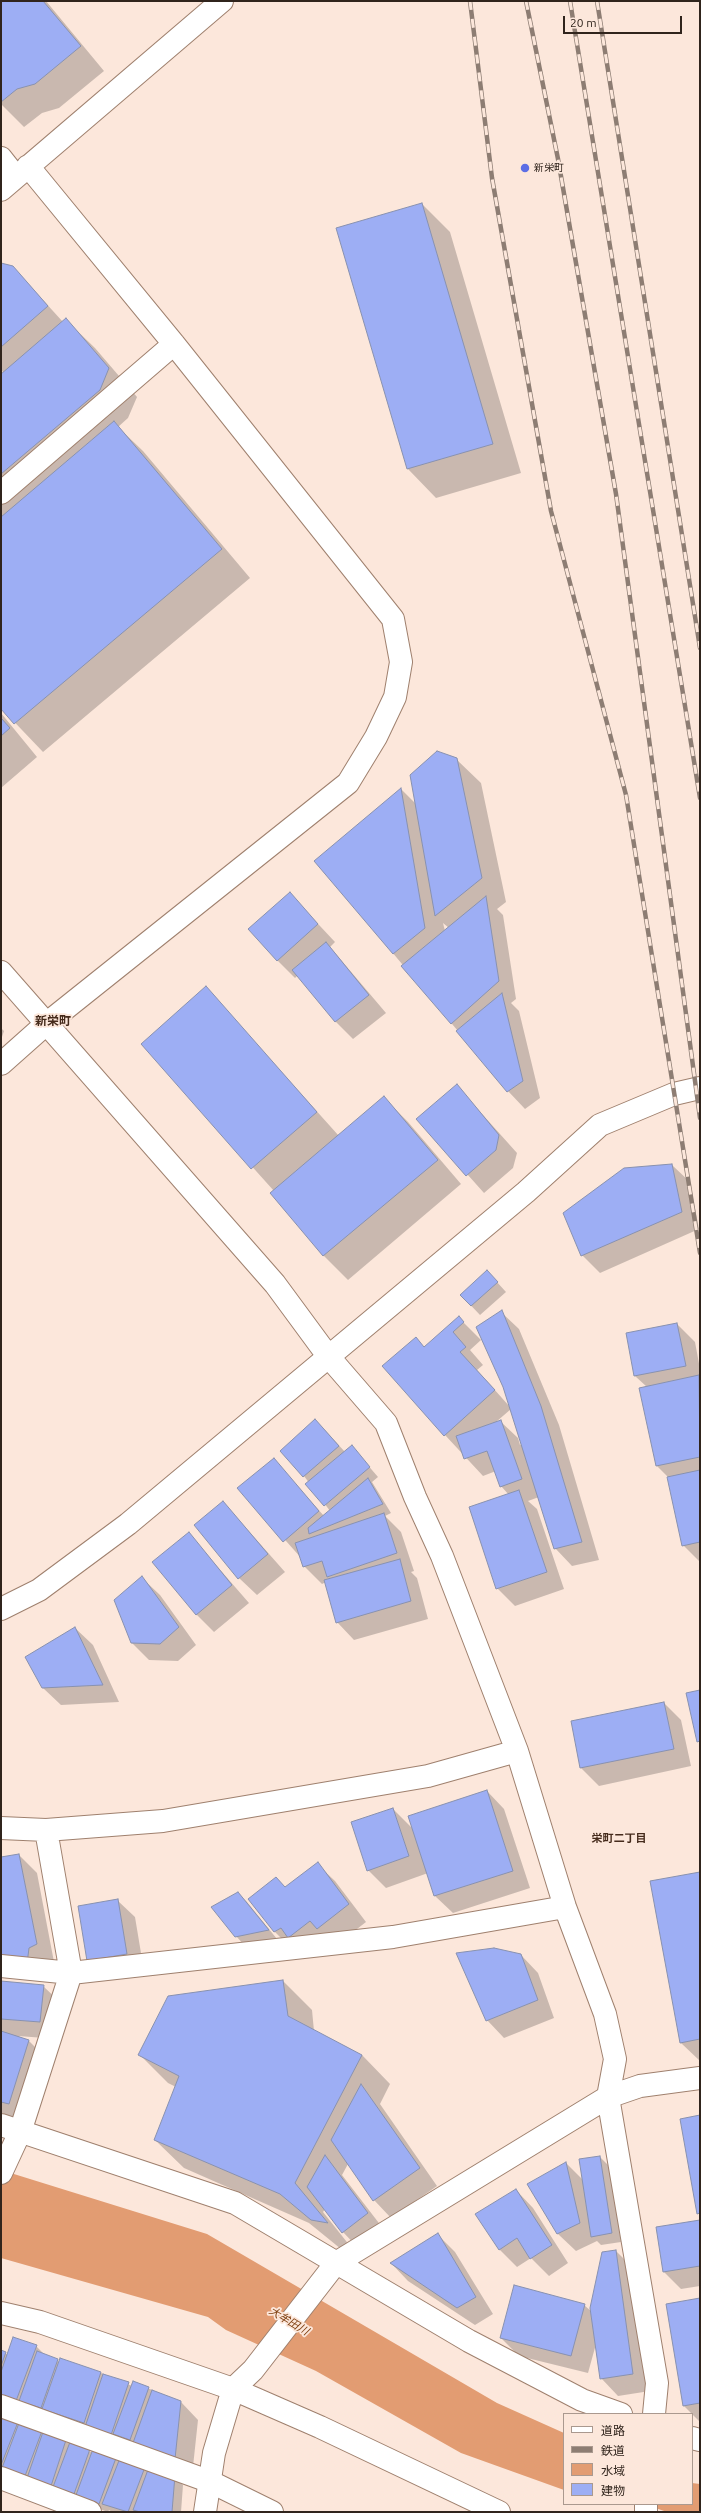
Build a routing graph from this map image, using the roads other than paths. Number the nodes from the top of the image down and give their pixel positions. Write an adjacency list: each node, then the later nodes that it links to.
1 (222, 1): 3 (street)
2 (1, 158): 3 (street)
3 (15, 178): 4 (street)
4 (174, 344): 5 (street); 7 (street)
5 (1, 493)
6 (1, 972): 7 (street)
7 (46, 1024): 8 (street); 10 (street)
8 (1, 1064)
9 (700, 1088): 10 (street)
10 (328, 1356): 11 (street); 12 (street)
11 (1, 1609)
12 (517, 1751): 14 (street); 15 (street)
13 (1, 1828): 14 (street)
14 (46, 1830): 17 (street)
15 (565, 1907): 17 (street); 19 (street)
16 (1, 1966): 17 (street)
17 (71, 1973): 20 (street)
18 (700, 2078): 19 (street)
19 (608, 2097): 22 (street); 27 (street)
20 (11, 2128): 21 (street); 22 (street)
21 (1, 2173)
22 (336, 2263): 24 (street); 26 (street)
23 (1, 2313): 24 (street)
24 (233, 2389): 29 (street); 33 (street)
25 (1, 2406): 29 (street)
26 (618, 2413)
27 (654, 2413)
28 (1, 2478): 30 (street)
29 (211, 2482): 31 (street); 32 (street)
30 (90, 2512)
31 (205, 2512)
32 (272, 2512)
33 (499, 2512)

